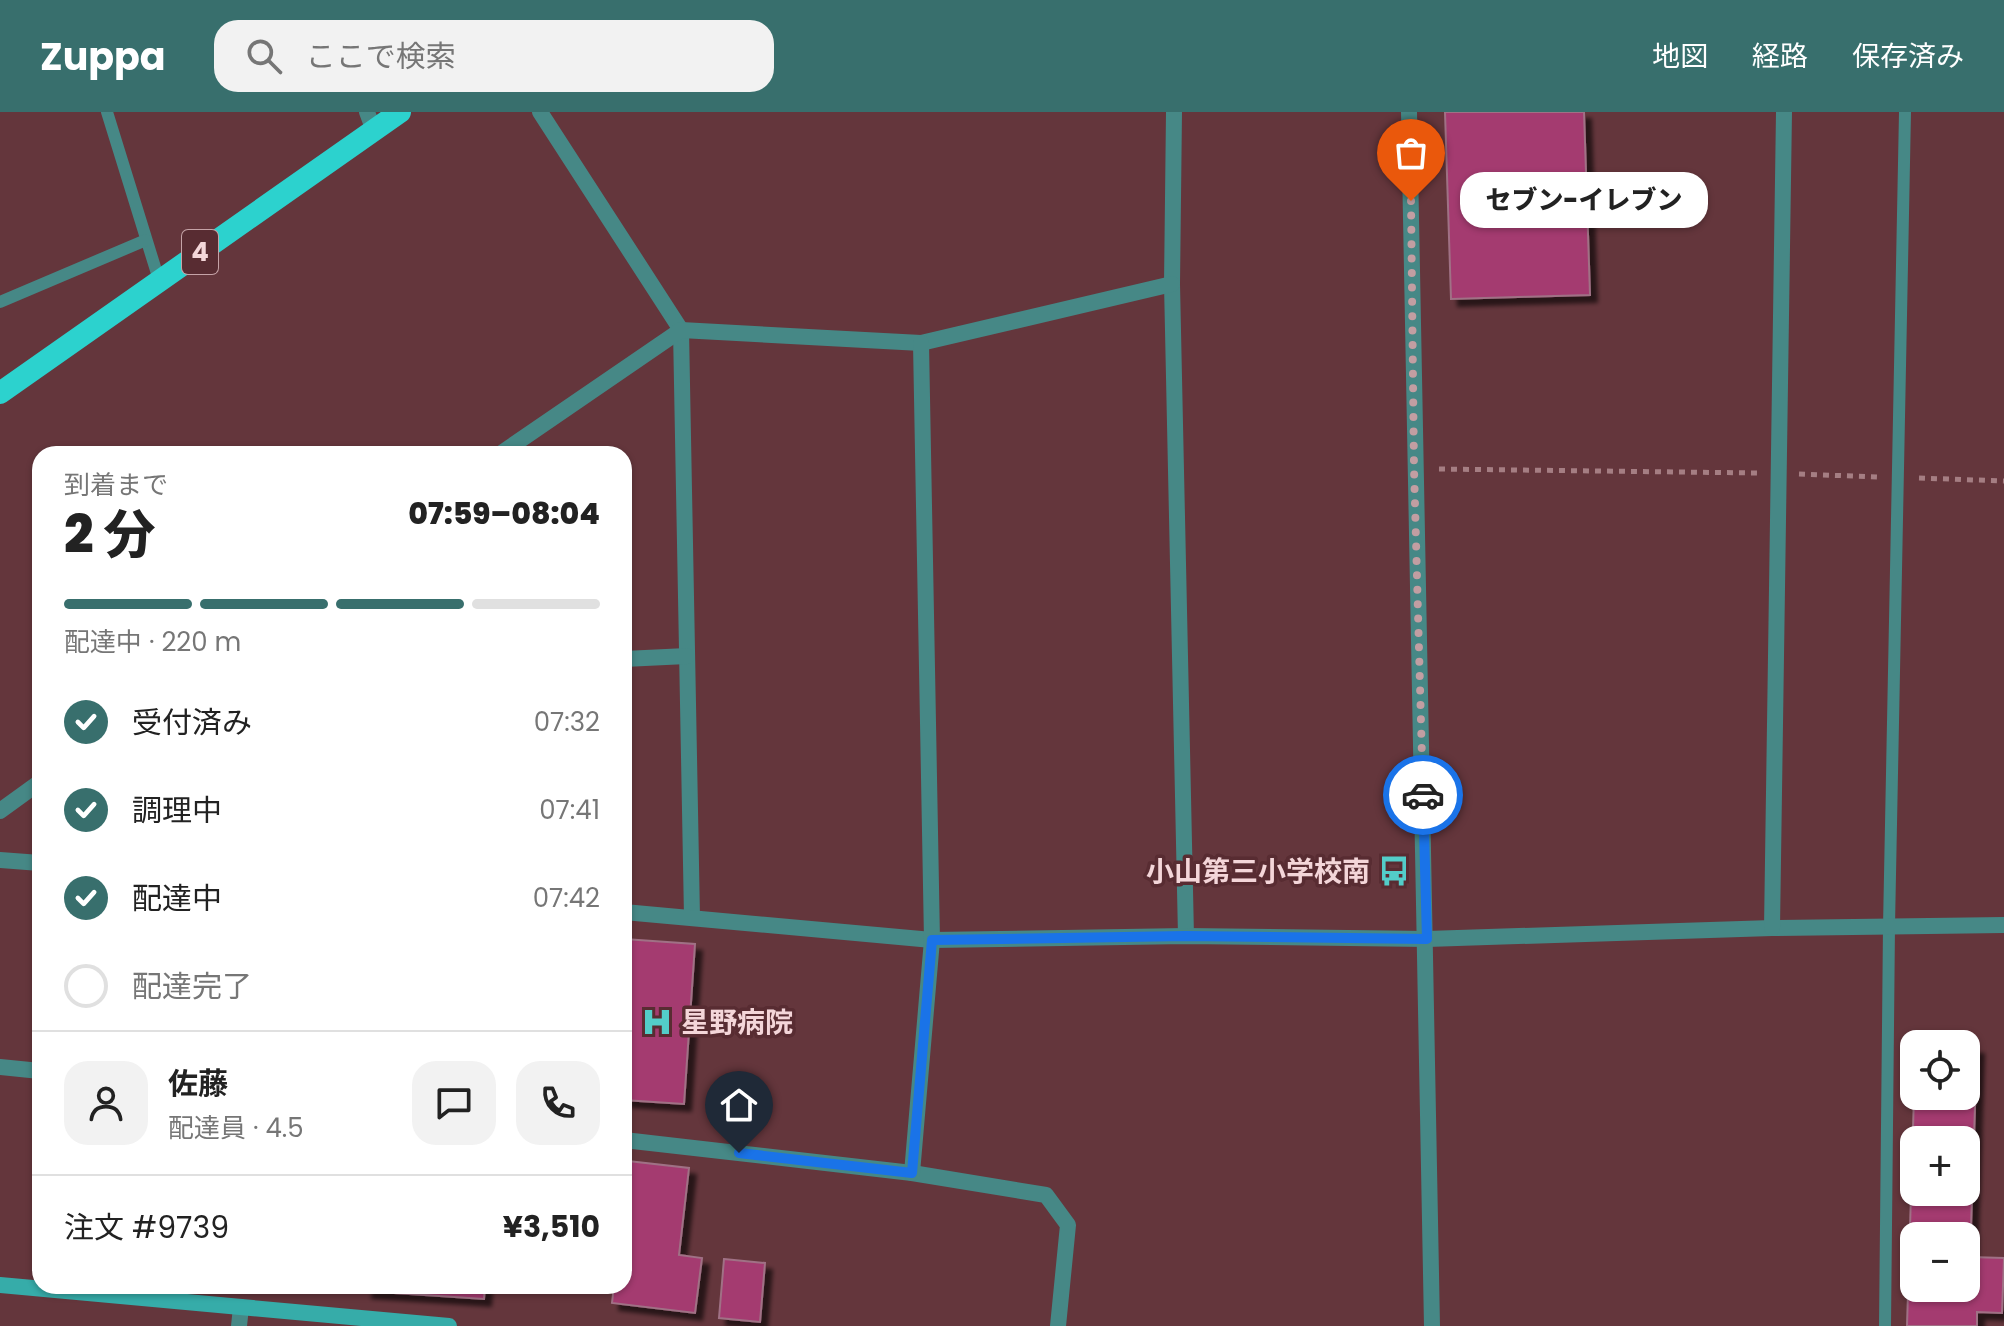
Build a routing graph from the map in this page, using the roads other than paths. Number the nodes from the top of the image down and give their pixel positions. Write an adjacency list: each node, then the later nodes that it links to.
1 (107, 112): 9 (lane)
2 (400, 112): 8 (highway, 4)
3 (540, 112): 13 (street)
4 (1174, 112): 11 (street)
5 (1409, 112): 29 (street)
6 (1784, 112): 27 (street)
7 (1905, 112): 26 (lane)
8 (370, 121): 10 (highway, 4)
9 (146, 240): 10 (lane); 12 (lane)
10 (159, 280): 15 (highway, 4)
11 (1172, 284): 14 (street); 28 (street)
12 (0, 302)
13 (681, 330): 14 (street); 16 (street); 17 (street)
14 (921, 343): 30 (street)
15 (0, 393)
16 (512, 446)
17 (687, 656): 18 (street); 24 (street)
18 (632, 659)
19 (32, 788): 20 (street)
20 (0, 811)
21 (0, 860): 22 (street)
22 (32, 862)
23 (632, 913): 24 (street)
24 (692, 917): 30 (street)
25 (2004, 925): 26 (street)
26 (1889, 926): 27 (street); 43 (lane)
27 (1772, 928): 29 (street)
28 (1186, 936): 29 (street); 30 (street)
29 (1427, 939): 42 (street)
30 (932, 940): 34 (street)
31 (0, 1067): 32 (street)
32 (32, 1070)
33 (632, 1141): 34 (street)
34 (912, 1173): 41 (street)
35 (0, 1285): 36 (main road)
36 (32, 1288)
37 (99, 1294): 38 (main road)
38 (241, 1307): 39 (street); 40 (main road)
39 (239, 1326)
40 (449, 1326)
41 (1058, 1326)
42 (1432, 1326)
43 (1885, 1326)

